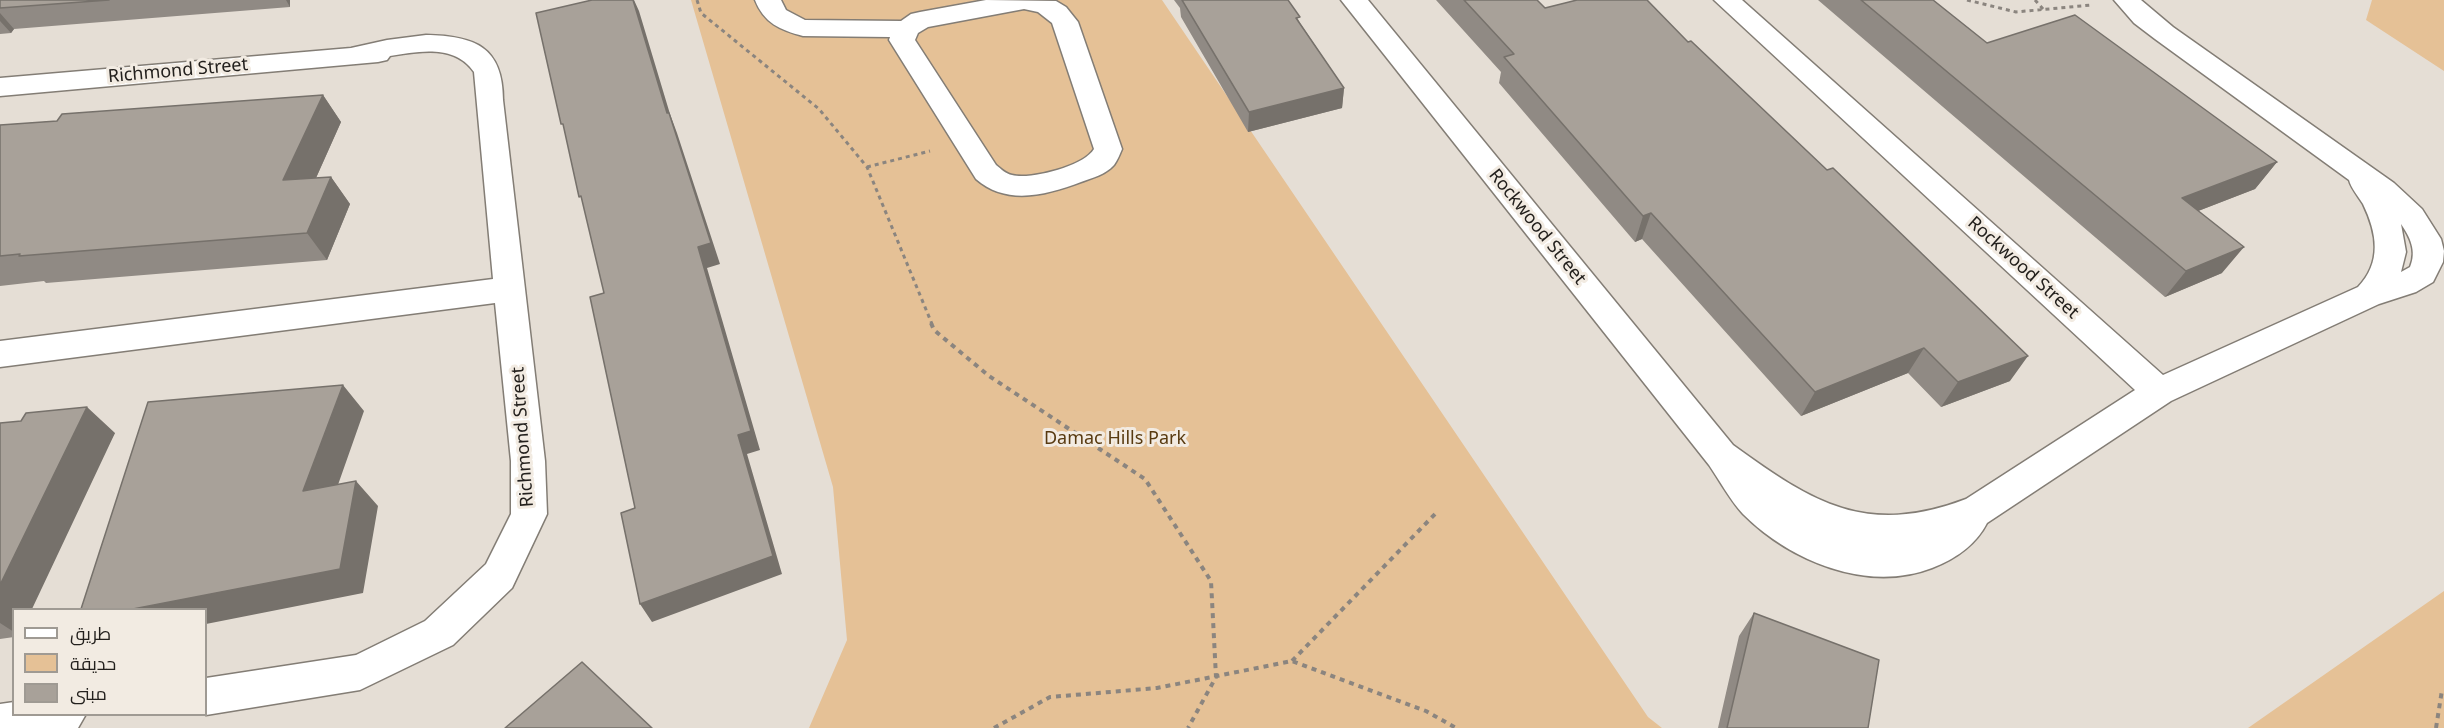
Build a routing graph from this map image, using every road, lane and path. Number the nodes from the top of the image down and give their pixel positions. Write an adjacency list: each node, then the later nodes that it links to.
1 (697, 0): 14 (path)
2 (768, 0): 10 (street)
3 (1354, 0): 18 (street, Rockwood Street)
4 (1727, 0): 18 (street, Rockwood Street)
5 (1967, 0): 9 (path)
6 (2034, 0): 9 (path)
7 (2127, 1): 9 (path); 13 (street, Rockwood Street)
8 (1045, 2): 10 (street); 12 (street)
9 (2044, 10)
10 (907, 29): 12 (street)
11 (0, 87): 15 (street, Richmond Street)
12 (966, 141): 14 (path)
13 (2350, 166): 16 (street, Rockwood Street); 16 (street, Rockwood Street)
14 (867, 167): 21 (path)
15 (510, 289): 17 (street); 23 (street, Richmond Street)
16 (2369, 295): 18 (street, Rockwood Street)
17 (0, 354)
18 (2159, 392)
19 (1438, 512): 20 (path)
20 (1292, 661): 21 (path); 28 (path)
21 (1216, 677): 26 (path); 27 (path)
22 (2442, 690): 29 (path)
23 (207, 696)
24 (51, 716): 25 (street)
25 (0, 723)
26 (994, 728)
27 (1188, 728)
28 (1456, 728)
29 (2436, 728)

